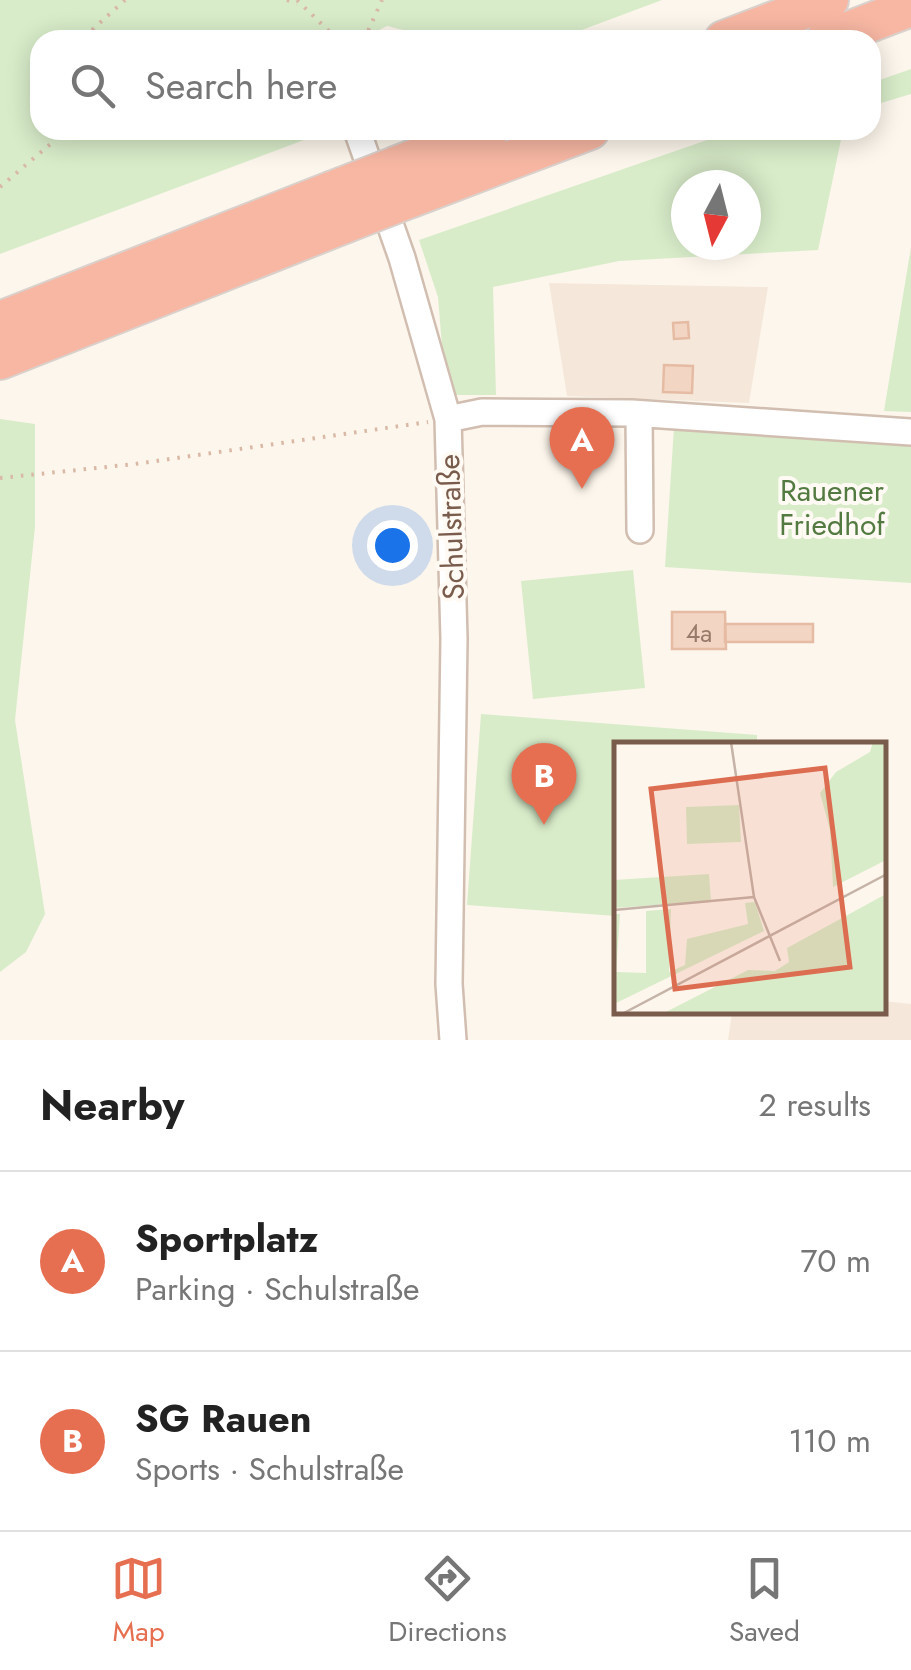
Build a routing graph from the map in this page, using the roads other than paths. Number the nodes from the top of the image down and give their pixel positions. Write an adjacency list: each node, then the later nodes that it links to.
1 (829, 0): 3 (highway)
2 (911, 7): 4 (highway)
3 (750, 30)
4 (851, 30)
5 (361, 140): 13 (street)
6 (473, 140): 8 (highway)
7 (554, 140): 8 (highway)
8 (404, 182): 9 (highway, bridge)
9 (338, 208): 10 (highway); 11 (highway)
10 (0, 321)
11 (0, 360)
12 (639, 414): 13 (street, Schulstraße); 14 (street, Schulstraße); 15 (street)
13 (448, 419): 16 (street, Schulstraße)
14 (911, 432)
15 (640, 530)
16 (453, 1040)

